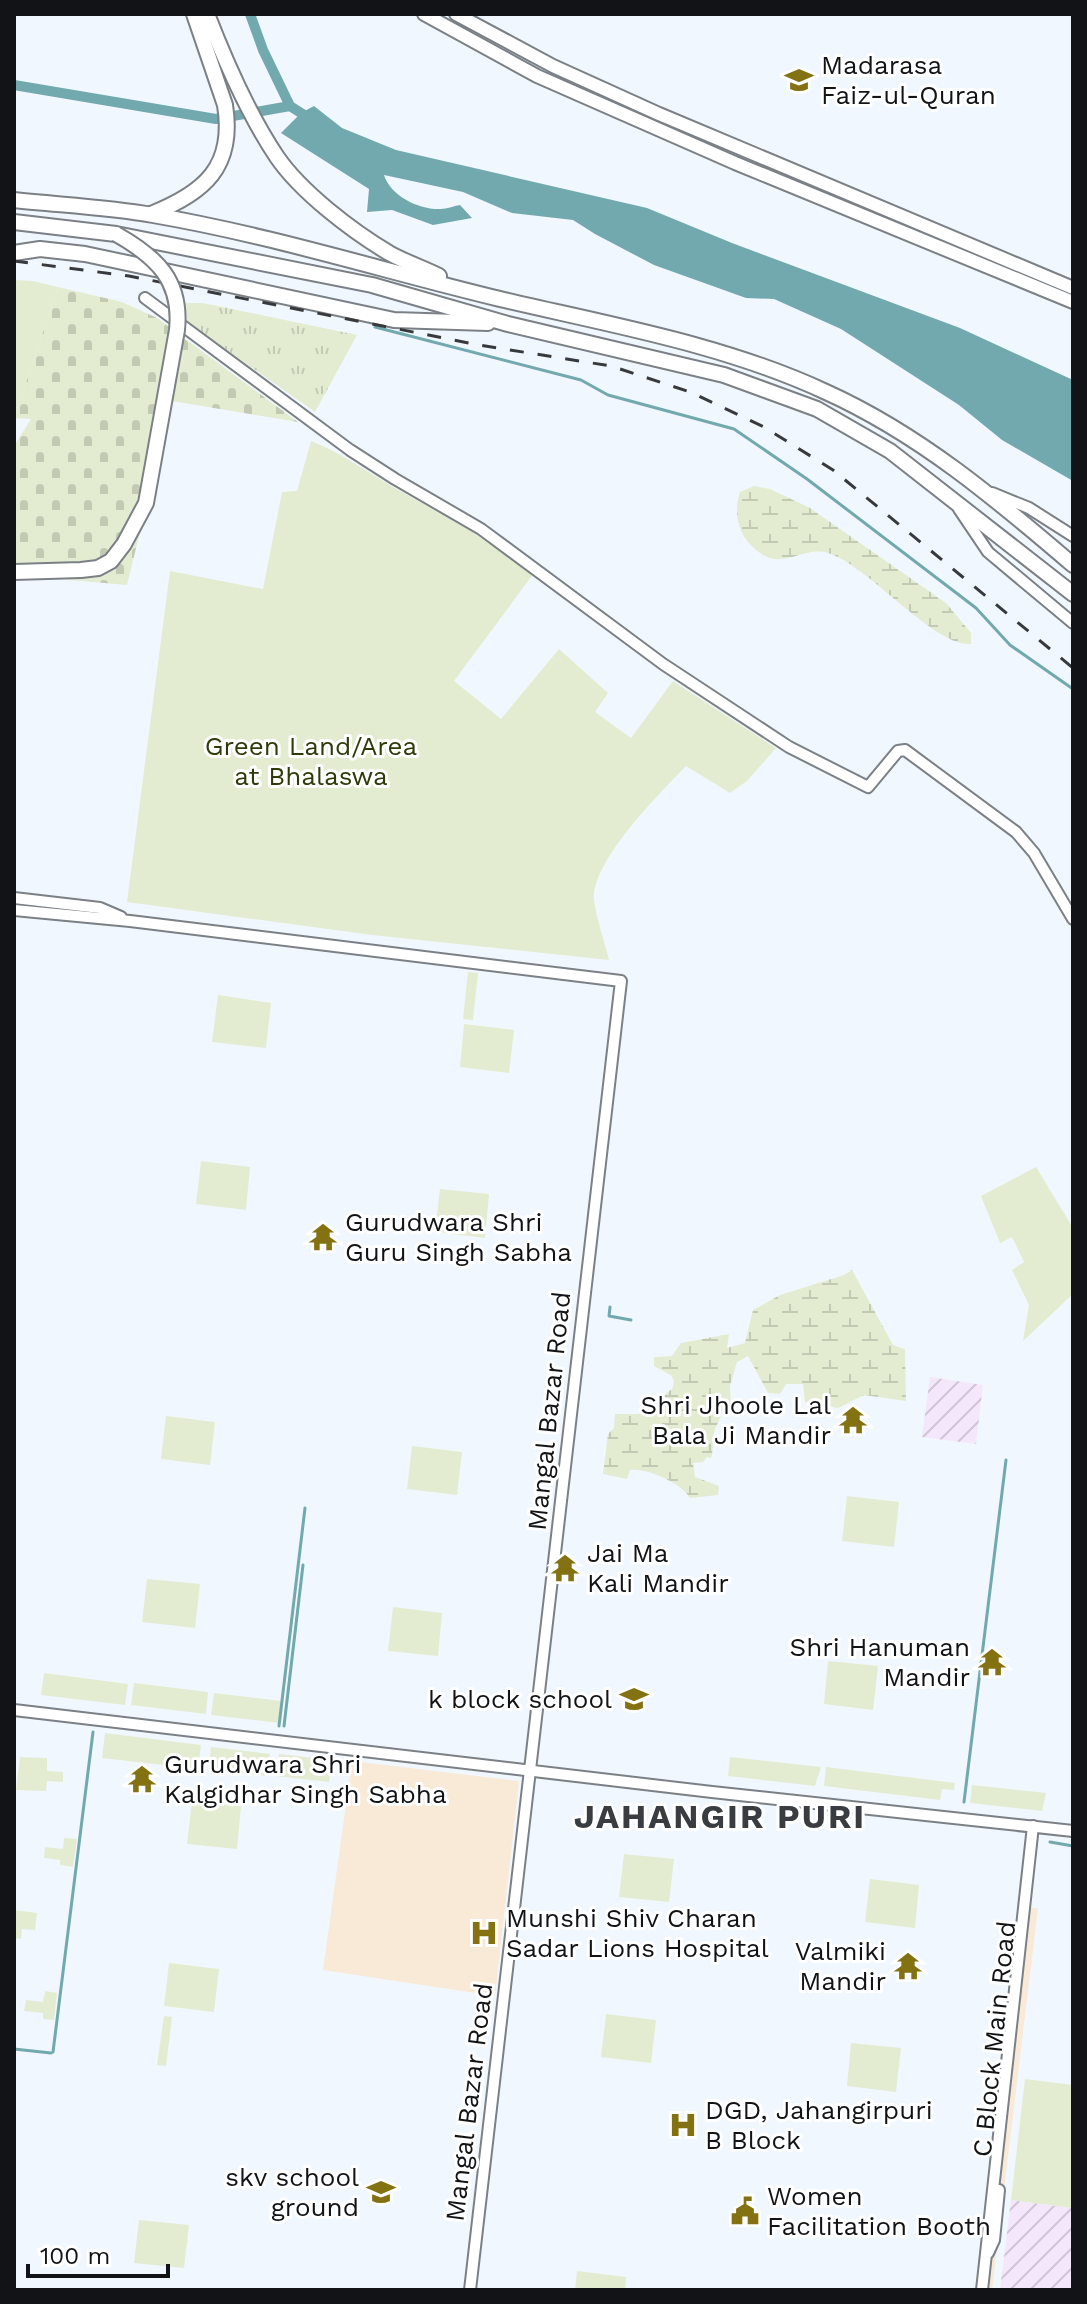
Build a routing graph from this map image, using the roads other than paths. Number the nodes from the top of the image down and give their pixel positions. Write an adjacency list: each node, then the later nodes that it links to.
1 (194, 14): 6 (highway)
2 (207, 14): 12 (highway)
3 (424, 14): 13 (main road)
4 (456, 14): 10 (main road)
5 (14, 200): 6 (highway)
6 (151, 215): 12 (highway)
7 (14, 222): 8 (highway)
8 (116, 234): 14 (highway); 19 (highway, bridge)
9 (14, 253): 14 (highway)
10 (1073, 288)
11 (145, 298): 24 (street)
12 (499, 298): 15 (highway)
13 (1073, 302)
14 (508, 324): 16 (highway)
15 (987, 491): 17 (street); 18 (highway)
16 (951, 496): 20 (highway); 21 (street)
17 (1073, 536)
18 (1071, 563)
19 (14, 572)
20 (1073, 594)
21 (1073, 623)
22 (14, 898): 25 (street)
23 (14, 910): 25 (street)
24 (1073, 919)
25 (130, 921): 27 (street, Mangal Bazar Road)
26 (14, 1710): 27 (street)
27 (530, 1770): 28 (street); 30 (street, Mangal Bazar Road)
28 (1036, 1827): 29 (street); 31 (street, C Block Main Road)
29 (1073, 1831)
30 (470, 2290)
31 (982, 2290)

